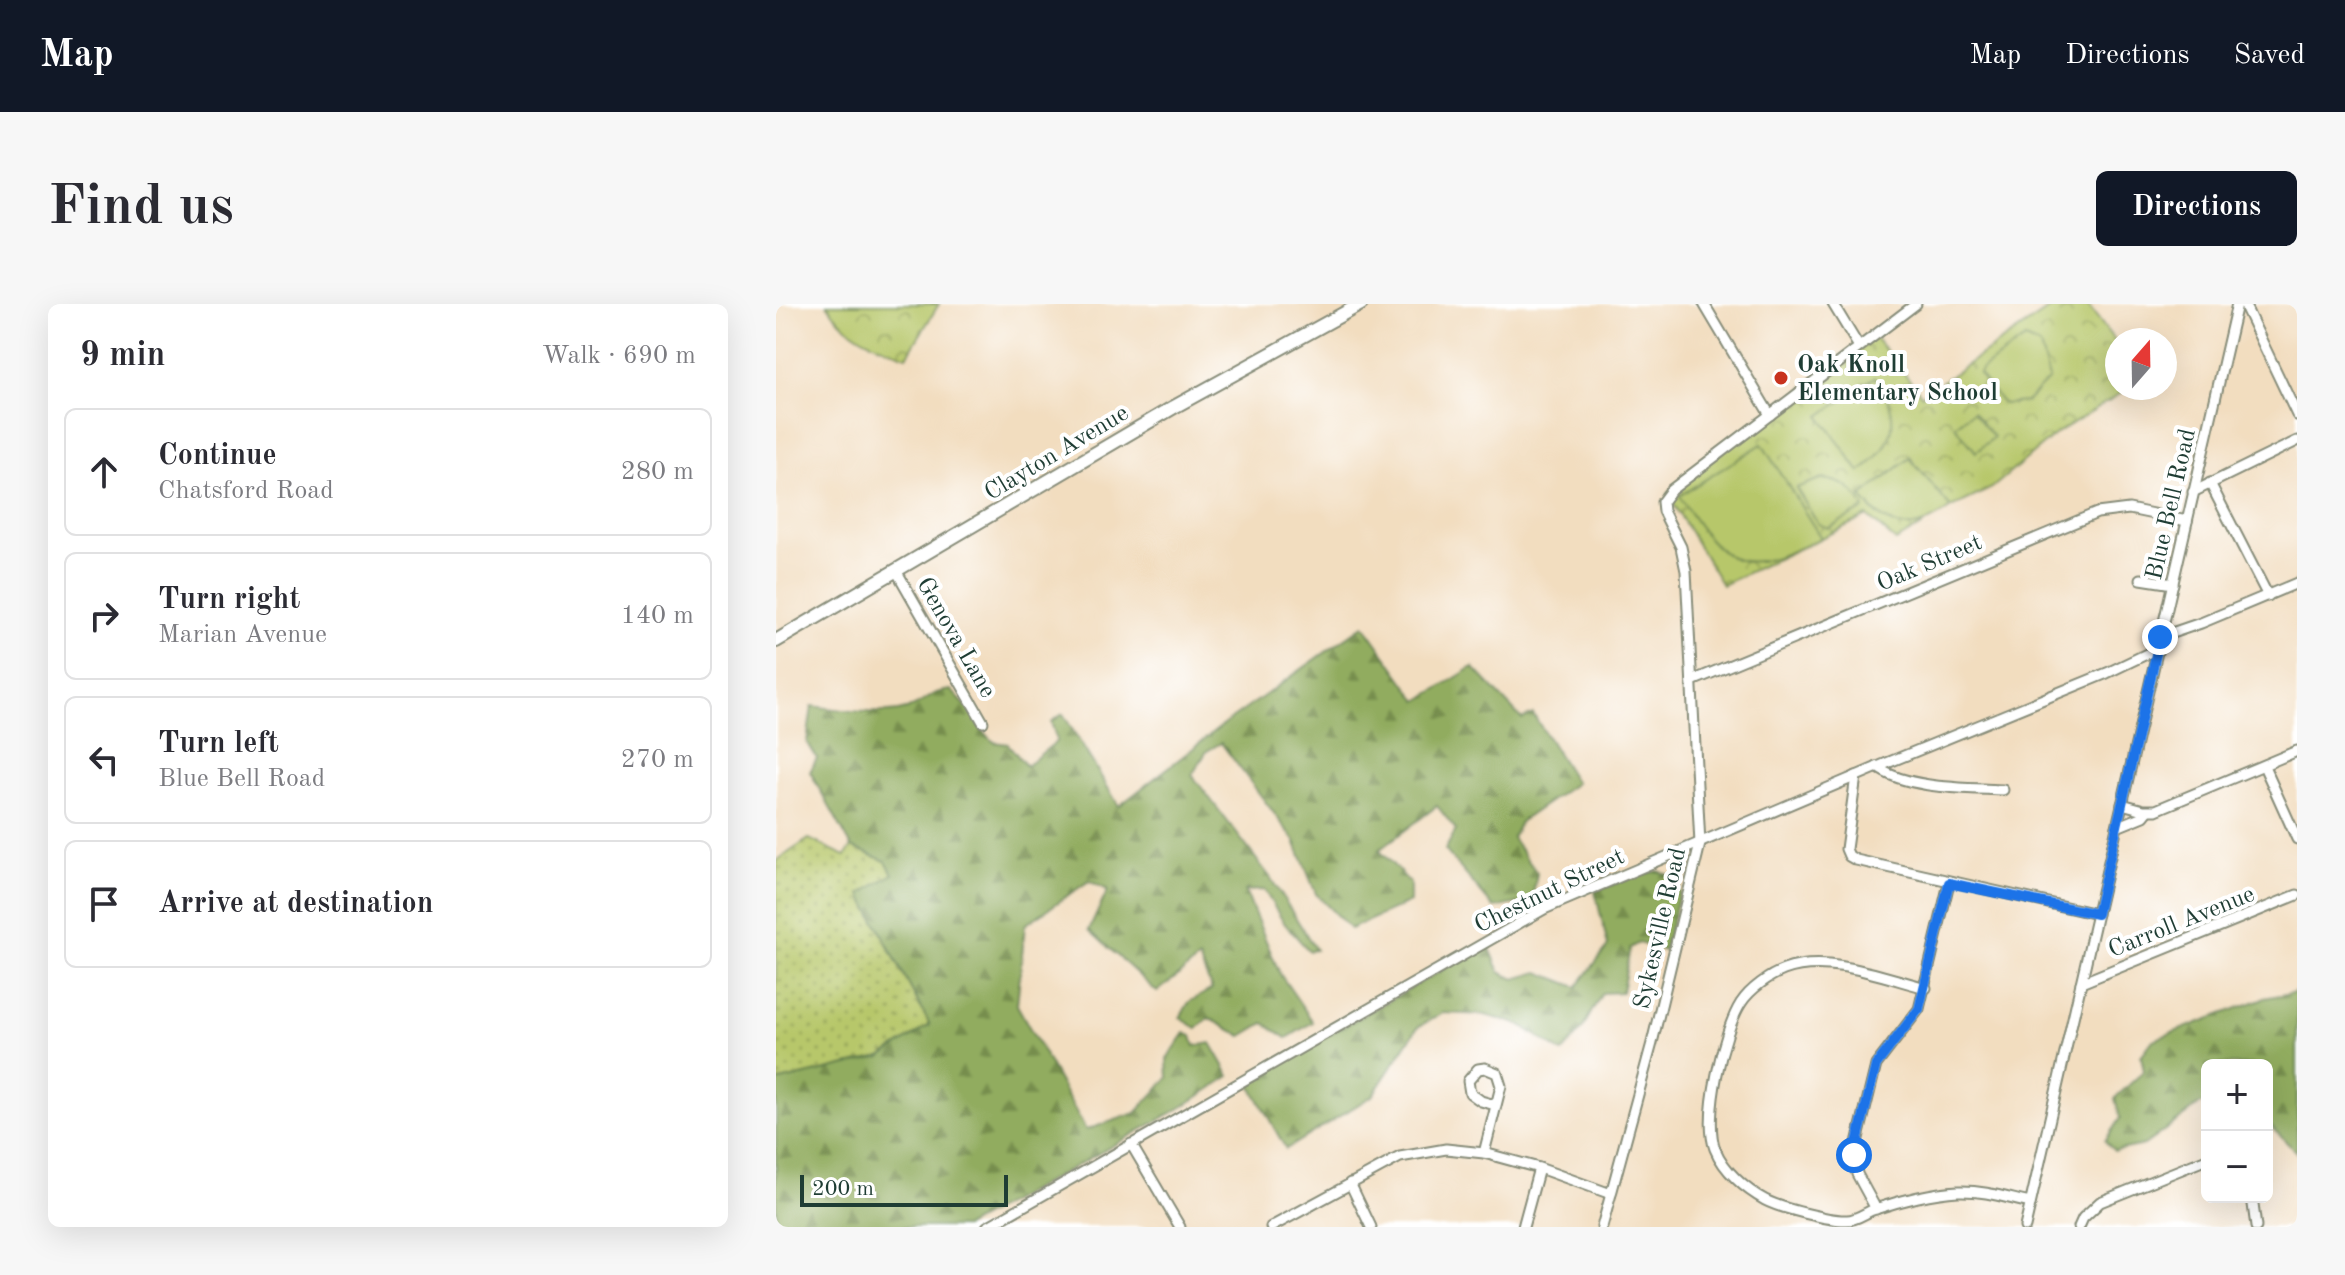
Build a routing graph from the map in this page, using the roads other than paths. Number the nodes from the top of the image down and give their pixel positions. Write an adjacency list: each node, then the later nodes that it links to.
1 (1361, 304): 14 (main road, Clayton Avenue)
2 (1704, 304): 8 (street)
3 (1833, 304): 7 (street)
4 (1916, 304): 7 (street)
5 (2237, 304): 12 (street, Blue Bell Road)
6 (2244, 304): 9 (street)
7 (1859, 347): 8 (street)
8 (1770, 415): 22 (street, Sykesville Road)
9 (2297, 415)
10 (2297, 441): 11 (street)
11 (2210, 483): 12 (street); 18 (street)
12 (2193, 492): 13 (street, Blue Bell Road)
13 (2187, 521): 17 (street, Blue Bell Road); 22 (street, Oak Street)
14 (897, 572): 20 (main road, Clayton Avenue); 23 (street, Genova Lane)
15 (2141, 579): 17 (street)
16 (2297, 583): 18 (street)
17 (2173, 584): 19 (street, Blue Bell Road)
18 (2268, 596): 19 (street)
19 (2160, 637): 21 (street, Blue Bell Road)
20 (776, 641)
21 (2157, 649): 26 (street, Chestnut Street); 29 (street, Blue Bell Road)
22 (1692, 681): 33 (street, Sykesville Road)
23 (983, 722)
24 (2297, 751): 25 (street)
25 (2264, 766): 30 (street); 32 (street)
26 (1877, 767): 27 (street, Chestnut Street); 28 (street)
27 (1856, 776): 33 (street, Chestnut Street); 34 (street)
28 (2003, 790)
29 (2122, 804): 30 (street); 31 (street, Blue Bell Road)
30 (2148, 811): 31 (street)
31 (2117, 827): 36 (street, Blue Bell Road)
32 (2297, 839)
33 (1700, 844): 40 (street, Chestnut Street); 45 (street, Sykesville Road)
34 (1949, 883): 36 (street); 38 (street)
35 (2297, 895): 37 (street, Carroll Avenue)
36 (2097, 914): 37 (street, Blue Bell Road)
37 (2081, 983): 46 (street, Blue Bell Road)
38 (1926, 988): 48 (street); 48 (street)
39 (1495, 1105): 41 (street)
40 (1131, 1144): 49 (street, Chestnut Street); 50 (street)
41 (1484, 1153): 43 (street); 44 (street)
42 (2201, 1161): 56 (street)
43 (1539, 1168): 45 (street); 53 (street)
44 (1350, 1183): 51 (street); 52 (street)
45 (1611, 1194): 54 (street, Sykesville Road)
46 (2030, 1203): 48 (street); 55 (street, Blue Bell Road)
47 (2253, 1203): 57 (street)
48 (1876, 1209)
49 (987, 1227)
50 (1180, 1227)
51 (1271, 1227)
52 (1371, 1227)
53 (1523, 1227)
54 (1602, 1227)
55 (2025, 1227)
56 (2079, 1227)
57 (2256, 1227)

